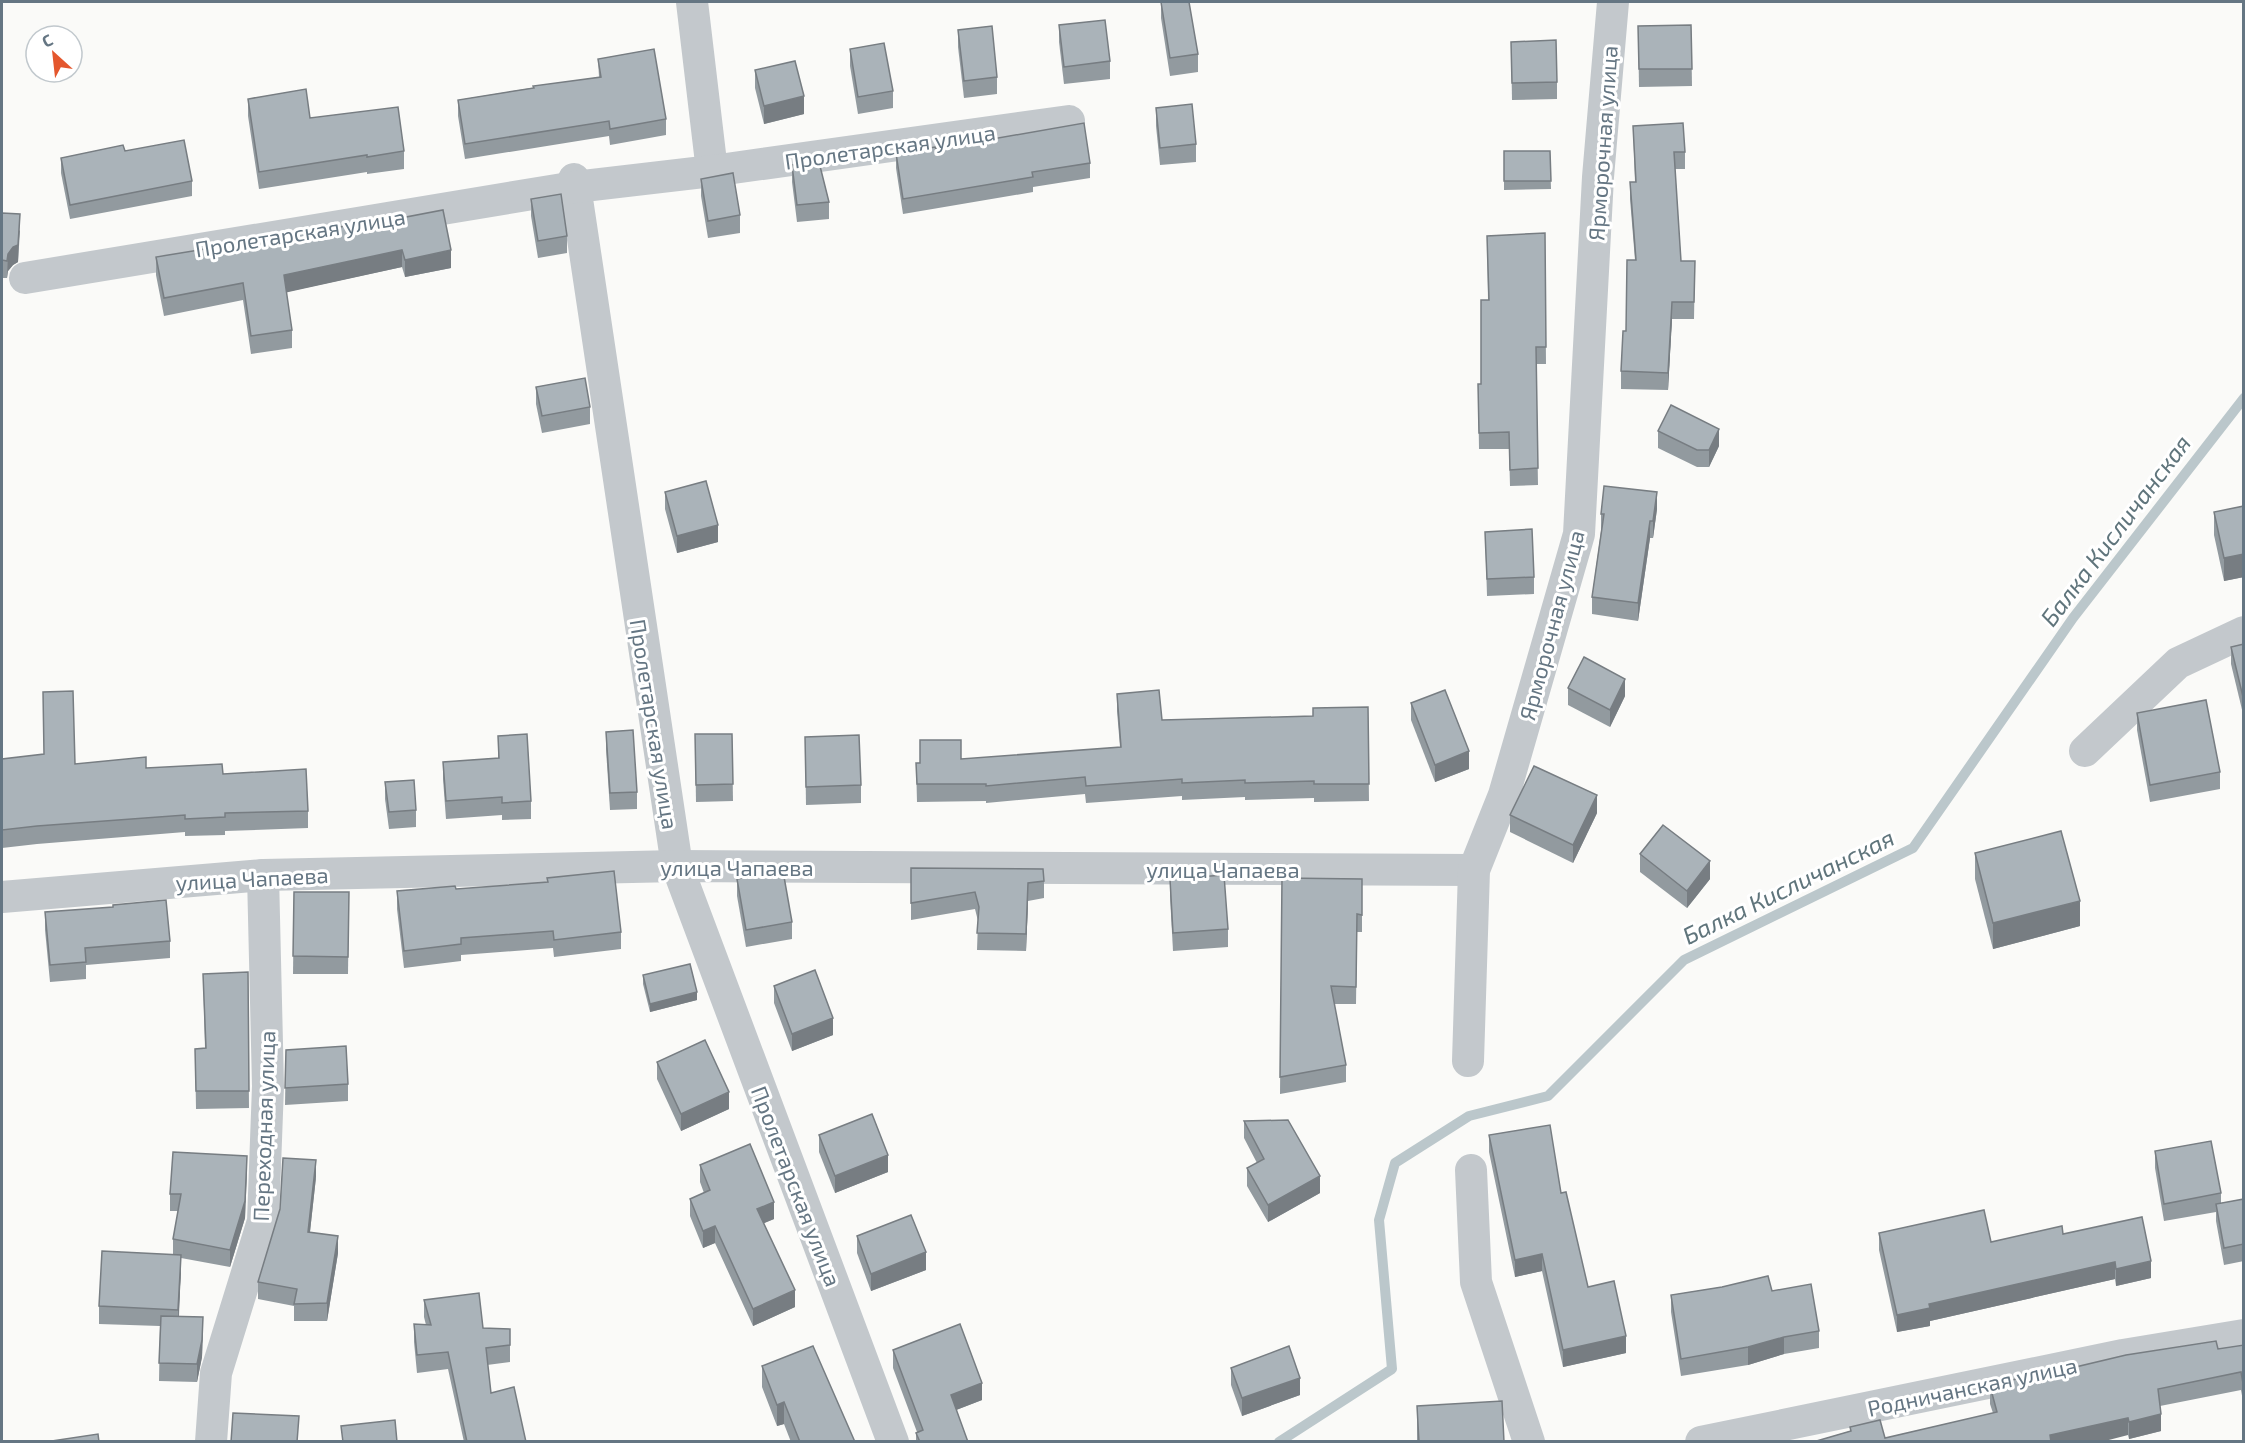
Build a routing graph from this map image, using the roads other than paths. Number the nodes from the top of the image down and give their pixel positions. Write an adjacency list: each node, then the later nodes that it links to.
1 (692, 2): 4 (street)
2 (1613, 2): 10 (street, Ярморочная улица)
3 (1069, 121): 4 (street, Пролетарская улица)
4 (712, 171): 5 (street, Пролетарская улица)
5 (574, 183): 6 (street, Пролетарская улица); 9 (street, Пролетарская улица)
6 (24, 278)
7 (2244, 632): 8 (street)
8 (2085, 751)
9 (677, 866): 10 (street, улица Чапаева); 11 (street, улица Чапаева); 17 (street, Пролетарская улица)
10 (1474, 870): 13 (street, Ярморочная улица)
11 (263, 875): 12 (street, улица Чапаева); 16 (street, Переходная улица)
12 (2, 897)
13 (1468, 1061)
14 (1471, 1170): 18 (street)
15 (2244, 1335): 19 (street, Родничанская улица)
16 (211, 1442)
17 (893, 1442)
18 (1529, 1442)
19 (1701, 1442)

